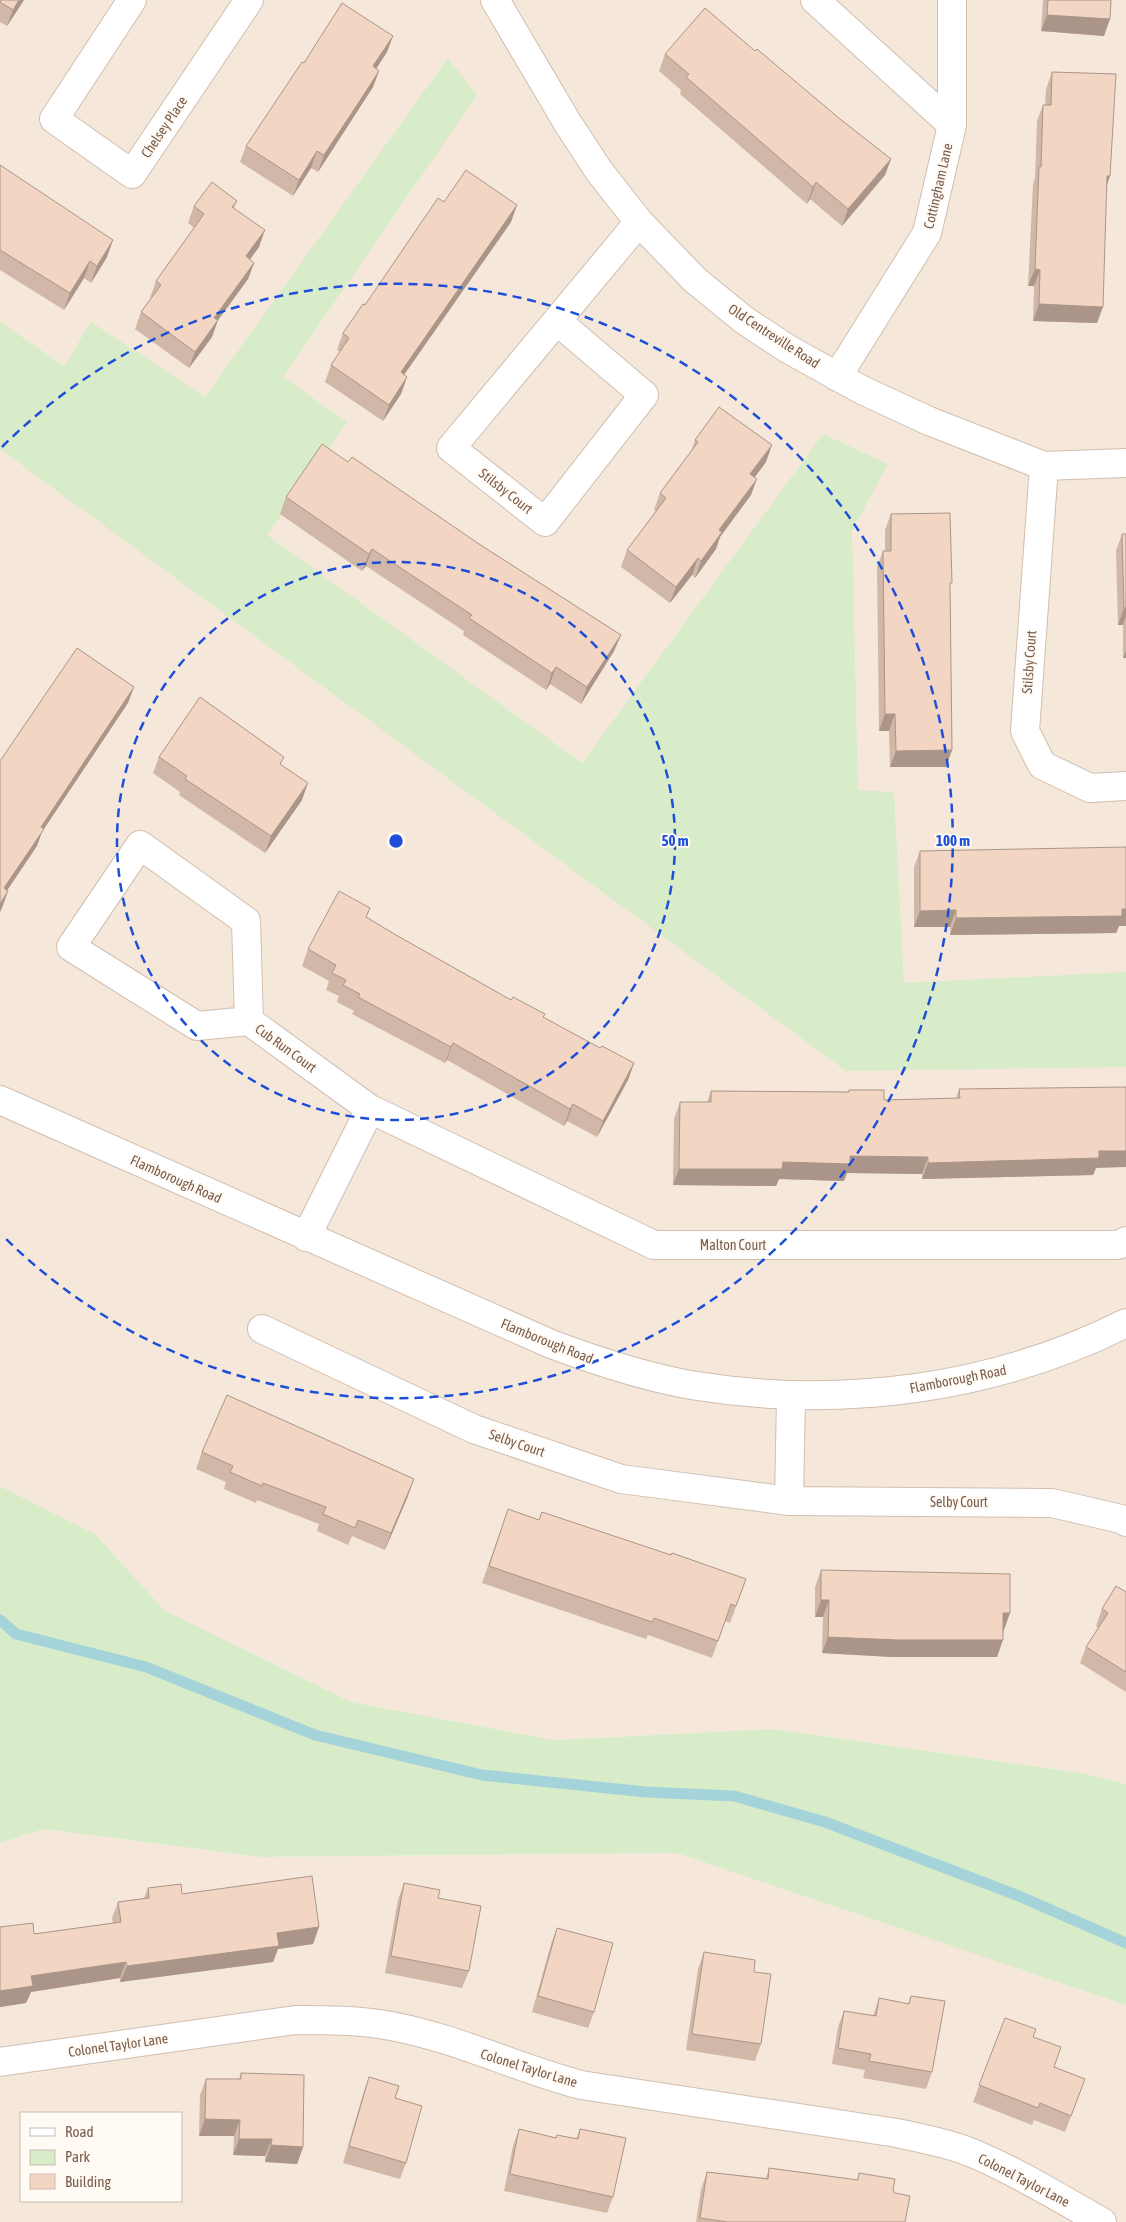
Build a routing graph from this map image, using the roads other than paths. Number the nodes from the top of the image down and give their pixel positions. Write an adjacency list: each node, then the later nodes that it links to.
1 (132, 0): 2 (street, Chelsey Place)
2 (249, 0)
3 (495, 0): 7 (street, Old Centreville Road)
4 (815, 0): 6 (street)
5 (952, 0): 6 (street, Cottingham Lane)
6 (952, 125): 9 (street, Cottingham Lane)
7 (639, 222): 8 (street, Stilsby Court); 9 (street, Old Centreville Road)
8 (557, 321): 8 (street, Stilsby Court)
9 (837, 377): 11 (street, Old Centreville Road)
10 (1126, 463): 11 (street, Old Centreville Road)
11 (1044, 466): 12 (street, Stilsby Court)
12 (1126, 786)
13 (248, 1021): 13 (street, Cub Run Court); 15 (street, Cub Run Court)
14 (0, 1100): 16 (street, Flamborough Road)
15 (370, 1109): 16 (street); 17 (street, Malton Court)
16 (306, 1237): 20 (street, Flamborough Road)
17 (1126, 1241)
18 (1126, 1323): 20 (street, Flamborough Road)
19 (262, 1328): 21 (street, Selby Court)
20 (791, 1395): 21 (street)
21 (788, 1502): 22 (street, Selby Court)
22 (1126, 1522)
23 (0, 2062): 24 (street, Colonel Taylor Lane)
24 (1102, 2222)

